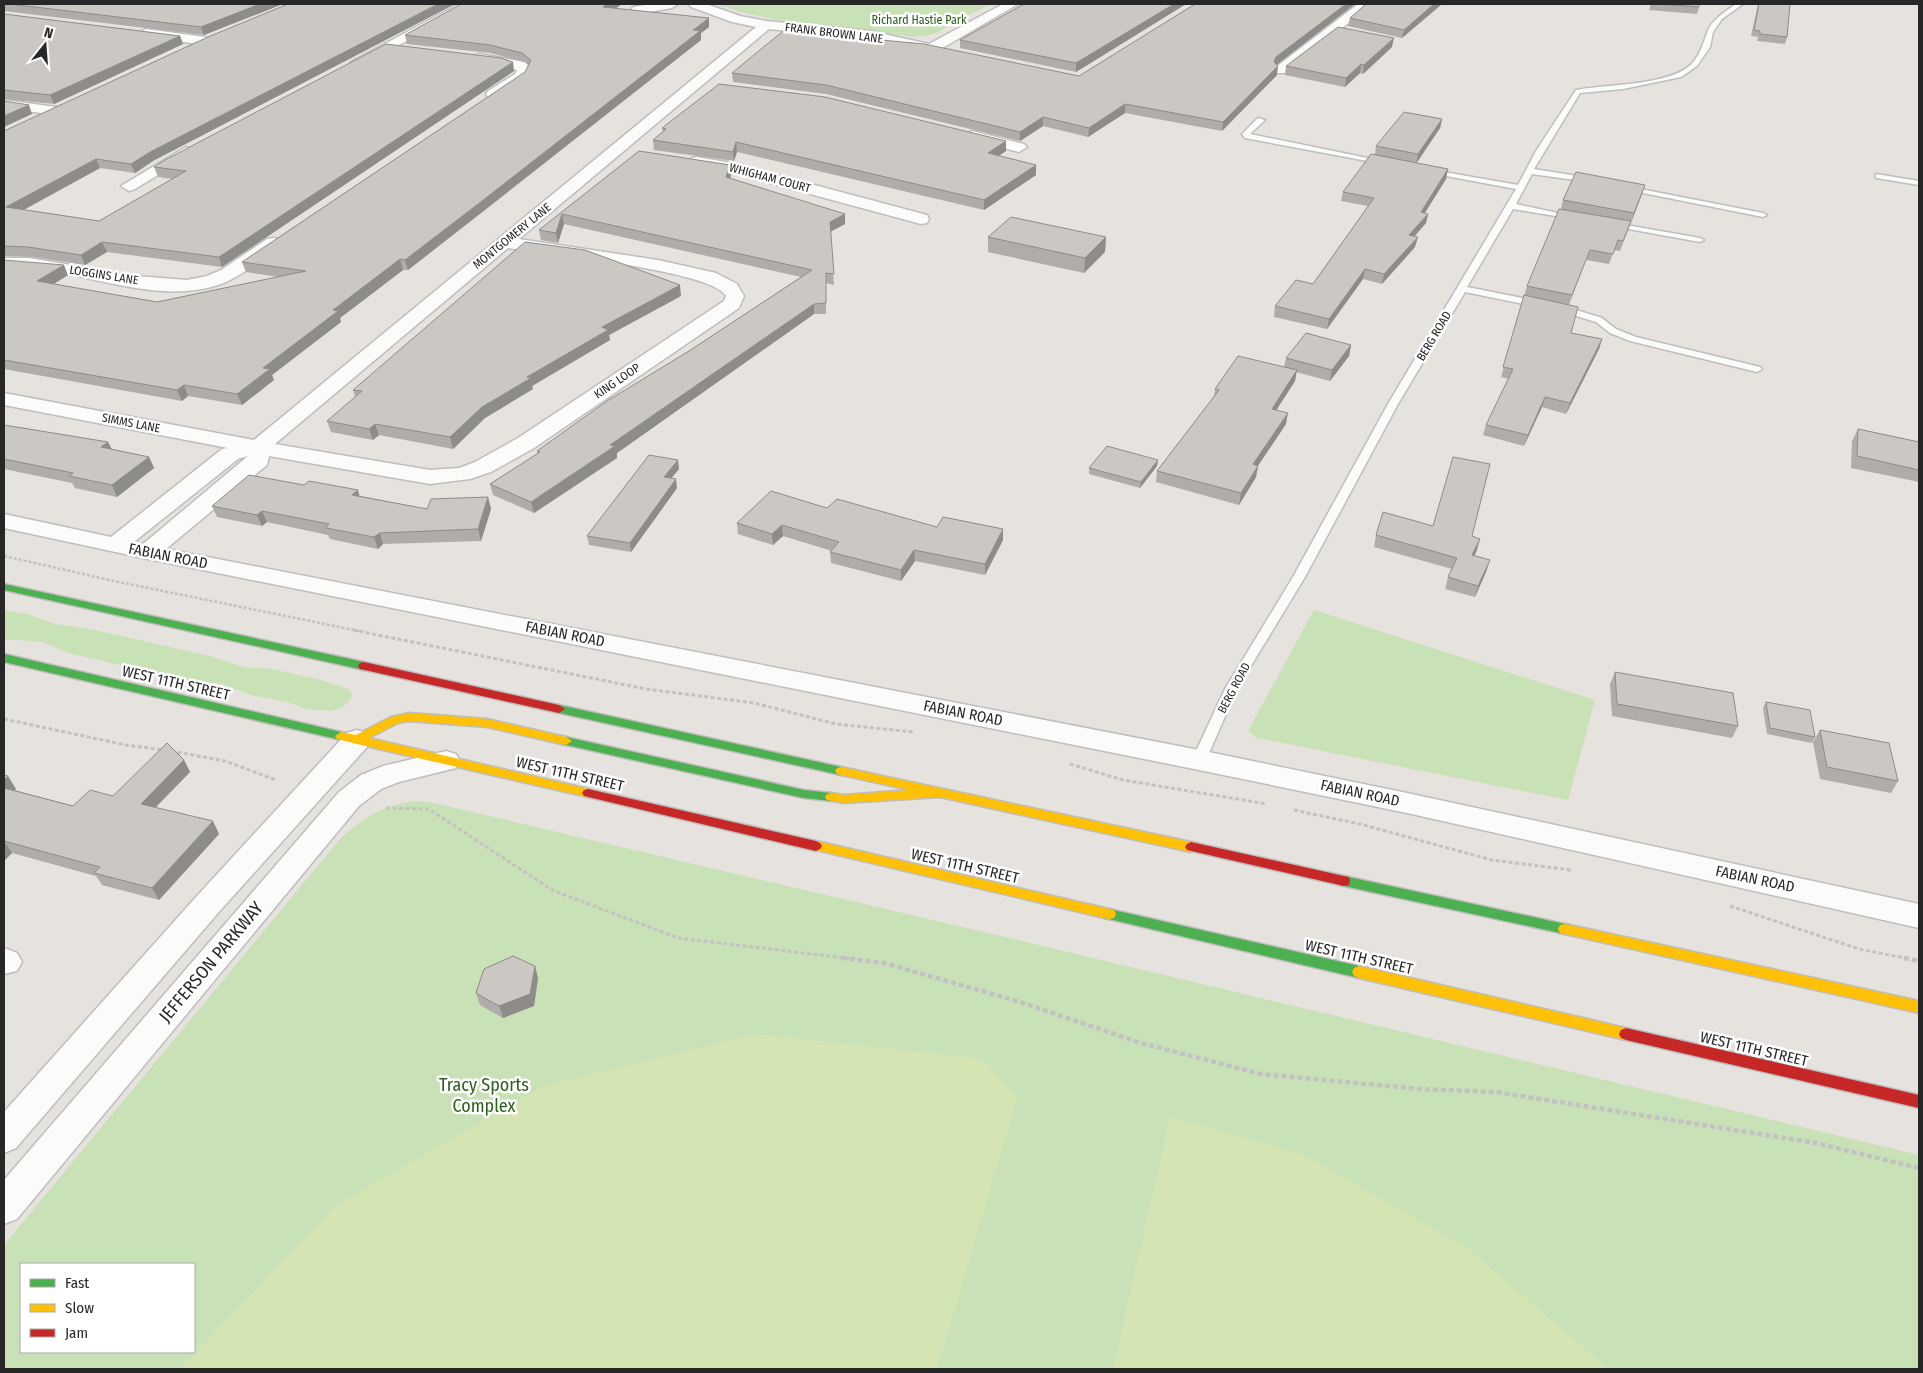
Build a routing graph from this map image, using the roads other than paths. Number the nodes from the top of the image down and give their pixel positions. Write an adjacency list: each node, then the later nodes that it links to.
1 (468, 4): 12 (street)
2 (672, 4): 7 (street)
3 (695, 4): 8 (street, FRANK BROWN LANE)
4 (1012, 4): 13 (street)
5 (1366, 4): 9 (street)
6 (1740, 4): 34 (lane, BERG ROAD)
7 (637, 10)
8 (766, 26): 13 (street, FRANK BROWN LANE); 20 (street, MONTGOMERY LANE)
9 (1334, 29): 11 (street); 19 (street)
10 (131, 31): 14 (street)
11 (1352, 33)
12 (386, 47): 15 (street); 18 (street)
13 (931, 48): 16 (street, FRANK BROWN LANE)
14 (186, 50)
15 (416, 50)
16 (950, 52)
17 (464, 56): 22 (street)
18 (343, 70)
19 (1281, 70)
20 (697, 83): 21 (street); 29 (street, MONTGOMERY LANE)
21 (717, 85)
22 (480, 103)
23 (4, 104): 25 (street)
24 (1261, 120): 32 (lane)
25 (30, 123)
26 (961, 133): 27 (street)
27 (1019, 147)
28 (195, 148): 38 (street)
29 (616, 150): 30 (street); 48 (street, MONTGOMERY LANE)
30 (634, 153)
31 (680, 160): 43 (street, WHIGHAM COURT)
32 (1391, 164)
33 (1419, 169): 40 (lane)
34 (1530, 171): 36 (lane); 40 (lane, BERG ROAD)
35 (1879, 176): 37 (lane)
36 (1599, 182)
37 (1919, 183)
38 (129, 186)
39 (1618, 186): 42 (lane)
40 (1521, 188): 41 (lane, BERG ROAD)
41 (1511, 206): 44 (lane); 50 (lane, BERG ROAD)
42 (1763, 215)
43 (921, 219)
44 (1587, 220)
45 (1606, 223): 47 (lane)
46 (286, 234): 49 (street, LOGGINS LANE)
47 (1700, 240)
48 (504, 242): 53 (street, MONTGOMERY LANE); 53 (street, KING LOOP)
49 (4, 263)
50 (1462, 289): 51 (lane); 60 (lane, BERG ROAD)
51 (1758, 369)
52 (4, 399): 53 (street, SIMMS LANE)
53 (258, 446): 55 (street, MONTGOMERY LANE); 56 (street)
54 (4, 522): 55 (street, FABIAN ROAD)
55 (116, 546): 56 (street, FABIAN ROAD)
56 (148, 552): 60 (street, FABIAN ROAD)
57 (4, 587): 62 (main road)
58 (4, 658): 59 (main road, WEST 11TH STREET)
59 (357, 740): 61 (main road, WEST 11TH STREET); 62 (main road); 66 (street)
60 (1199, 760): 63 (street, FABIAN ROAD)
61 (446, 761): 65 (main road, WEST 11TH STREET); 67 (street, JEFFERSON PARKWAY)
62 (939, 793): 64 (main road)
63 (1919, 916)
64 (1919, 1007)
65 (1919, 1102)
66 (4, 1137)
67 (4, 1207)

